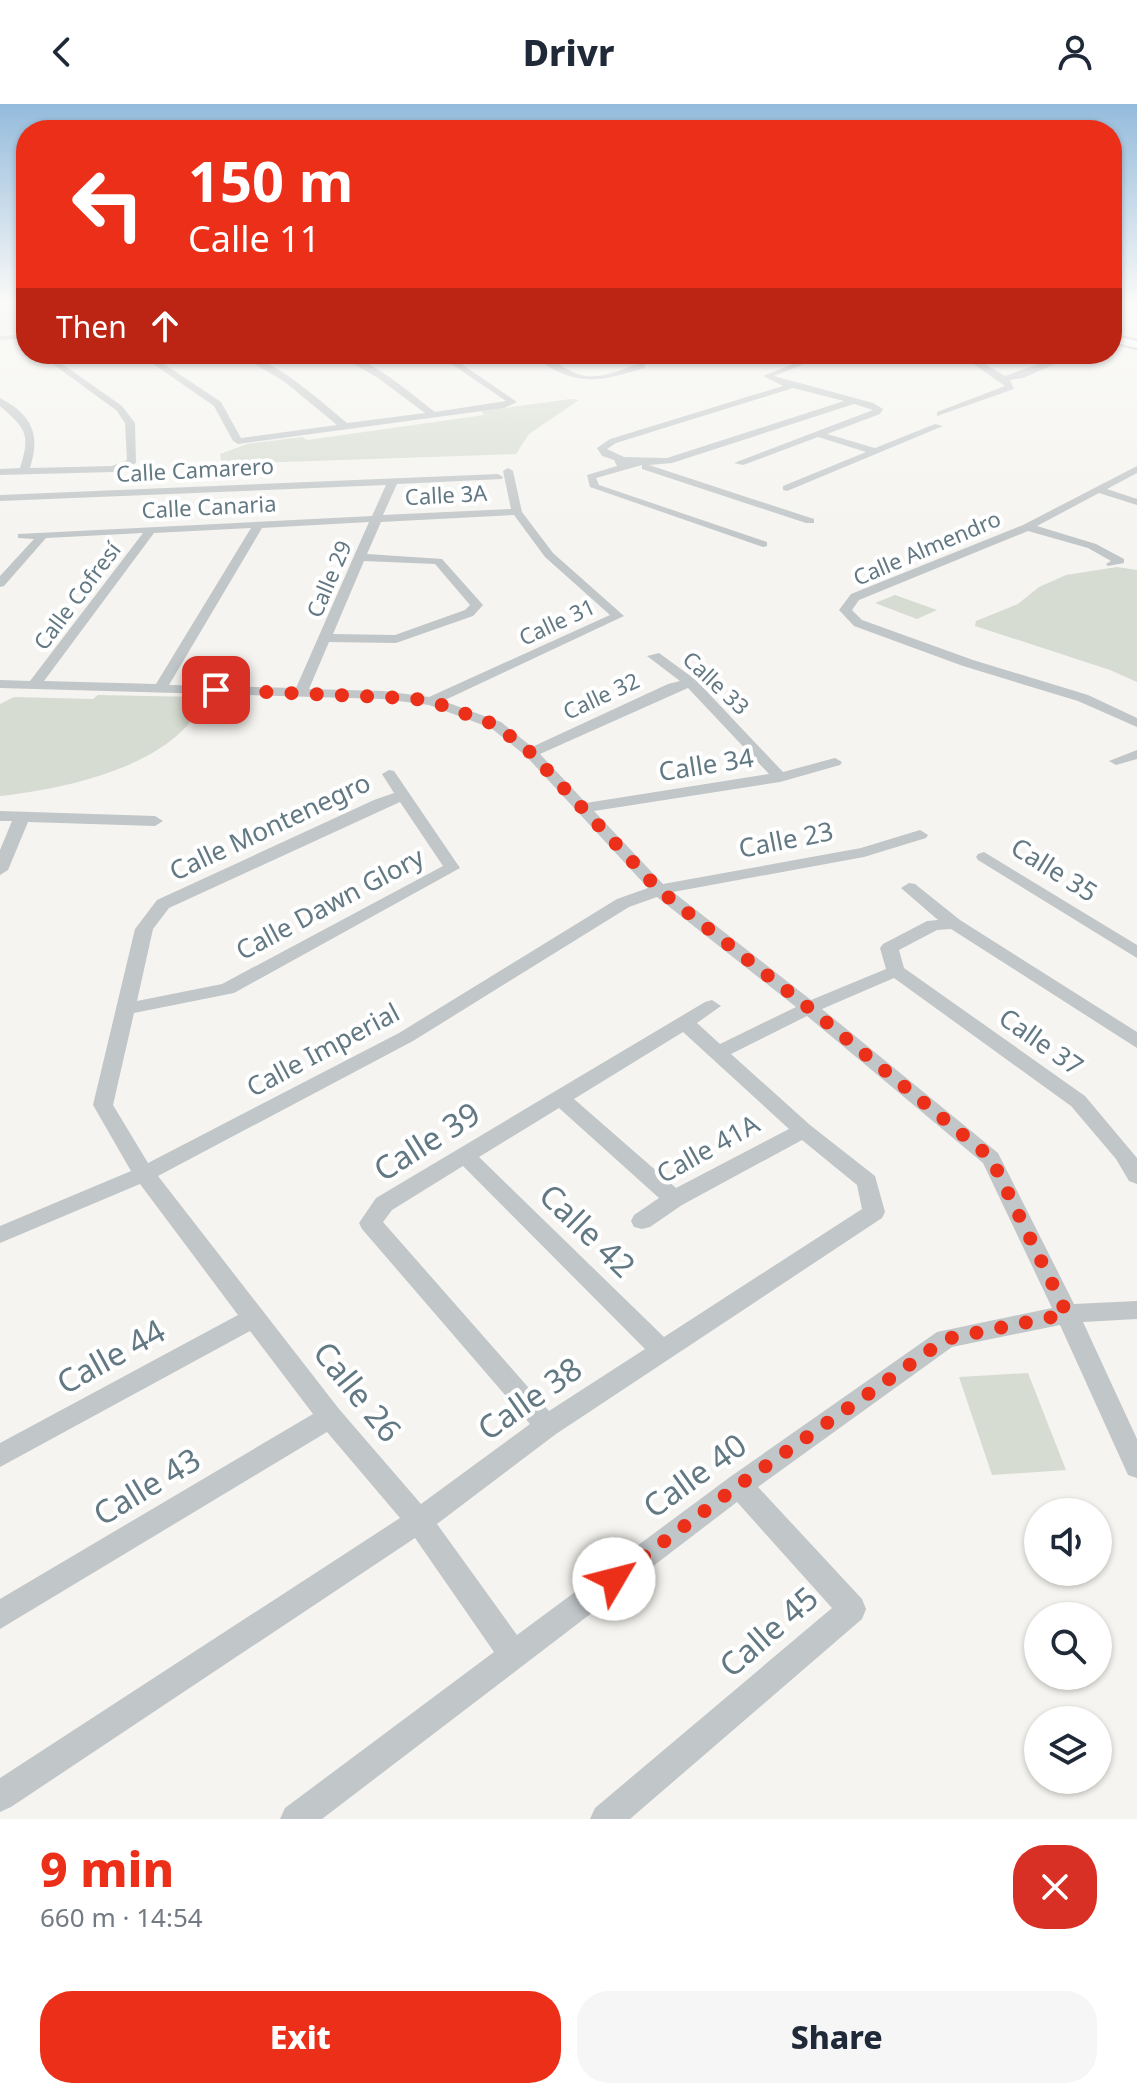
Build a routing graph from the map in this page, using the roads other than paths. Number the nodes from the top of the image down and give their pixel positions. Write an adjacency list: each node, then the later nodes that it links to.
1 (84, 383): 22 (street)
2 (187, 383): 14 (street)
3 (292, 383): 14 (street)
4 (391, 383): 12 (street)
5 (485, 383): 12 (street)
6 (781, 383): 8 (street)
7 (1008, 383): 11 (street)
8 (792, 386): 10 (street); 17 (street)
9 (0, 401): 22 (street)
10 (853, 401): 15 (street); 19 (street)
11 (940, 414)
12 (434, 415): 14 (street)
13 (938, 426): 16 (street)
14 (346, 427)
15 (817, 434): 16 (street); 18 (street)
16 (876, 452): 25 (street)
17 (621, 462): 19 (street); 37 (street)
18 (739, 463)
19 (641, 464): 31 (street)
20 (1137, 469): 26 (street, Calle Almendro)
21 (0, 472): 22 (street)
22 (24, 472)
23 (503, 474): 24 (street, Calle Camarero); 29 (street, Calle 31)
24 (393, 481): 27 (street, Calle Camarero); 30 (street, Calle 29)
25 (787, 488)
26 (1098, 489): 28 (street); 33 (street, Calle Almendro)
27 (0, 498)
28 (1137, 502)
29 (517, 512): 30 (street, Calle 3A); 48 (street, Calle 31)
30 (376, 519): 32 (street, Calle Canaria); 38 (street, Calle 29)
31 (810, 521)
32 (259, 524): 34 (street, Calle Canaria); 46 (street)
33 (1027, 527): 39 (street); 49 (street, Calle Almendro)
34 (151, 530): 35 (street, Calle Canaria); 45 (street, Calle Cofresí)
35 (43, 535): 36 (street, Calle Canaria); 40 (street)
36 (22, 536)
37 (763, 544)
38 (360, 557): 41 (street, Calle 29); 41 (street)
39 (1112, 564)
40 (0, 583)
41 (326, 638): 47 (street, Calle 29)
42 (654, 656): 43 (street, Calle 33)
43 (691, 683): 50 (street, Calle 32); 55 (street, Calle 33)
44 (0, 684): 45 (street)
45 (34, 685): 46 (street)
46 (160, 689): 47 (street)
47 (301, 692): 48 (street)
48 (431, 701): 50 (street)
49 (1137, 723)
50 (531, 753): 57 (street)
51 (1137, 754): 52 (street)
52 (1116, 761)
53 (835, 762): 55 (street, Calle 34)
54 (389, 774): 56 (street, Calle Dawn Glory)
55 (780, 777): 57 (street, Calle 34)
56 (402, 796): 71 (street, Calle Montenegro); 71 (street, Calle Dawn Glory)
57 (583, 808): 65 (street)
58 (0, 816): 59 (street)
59 (22, 817): 60 (street); 63 (street)
60 (155, 821)
61 (920, 835): 65 (street, Calle 23)
62 (984, 857): 67 (street, Calle 35)
63 (0, 870)
64 (909, 888): 66 (street)
65 (659, 890): 70 (street); 78 (street, Calle Imperial)
66 (954, 924): 68 (street); 73 (street)
67 (1137, 953)
68 (896, 971): 70 (street); 79 (street, Calle 37)
69 (712, 1006): 72 (street, Calle 39)
70 (809, 1008): 74 (street); 84 (street)
71 (124, 1009): 78 (street, Calle Montenegro)
72 (685, 1023): 74 (street, Calle 38); 75 (street, Calle 39)
73 (1137, 1042)
74 (719, 1052): 76 (street, Calle 38)
75 (559, 1097): 77 (street, Calle 39); 80 (street)
76 (803, 1130): 80 (street, Calle 41A); 86 (street, Calle 38)
77 (466, 1157): 86 (street, Calle 42); 88 (street, Calle 39)
78 (144, 1174): 82 (street, Calle Imperial); 85 (street, Calle 26)
79 (1137, 1176)
80 (674, 1199): 81 (street, Calle 41A)
81 (642, 1221)
82 (0, 1235)
83 (1137, 1310): 84 (street, Calle 40)
84 (1067, 1314): 90 (street); 91 (street, Calle 40)
85 (255, 1317): 87 (street, Calle 26); 89 (street, Calle 44)
86 (662, 1350): 88 (street, Calle 38)
87 (330, 1417): 92 (street, Calle 26); 93 (street, Calle 43)
88 (547, 1426): 92 (street, Calle 38)
89 (0, 1456)
90 (1137, 1467)
91 (739, 1485): 94 (street, Calle 40); 97 (street, Calle 45)
92 (419, 1521): 94 (street, Calle 26); 95 (street, Calle 38)
93 (0, 1615)
94 (513, 1654): 96 (street, Calle 40)
95 (0, 1796)
96 (296, 1819)
97 (606, 1819)

